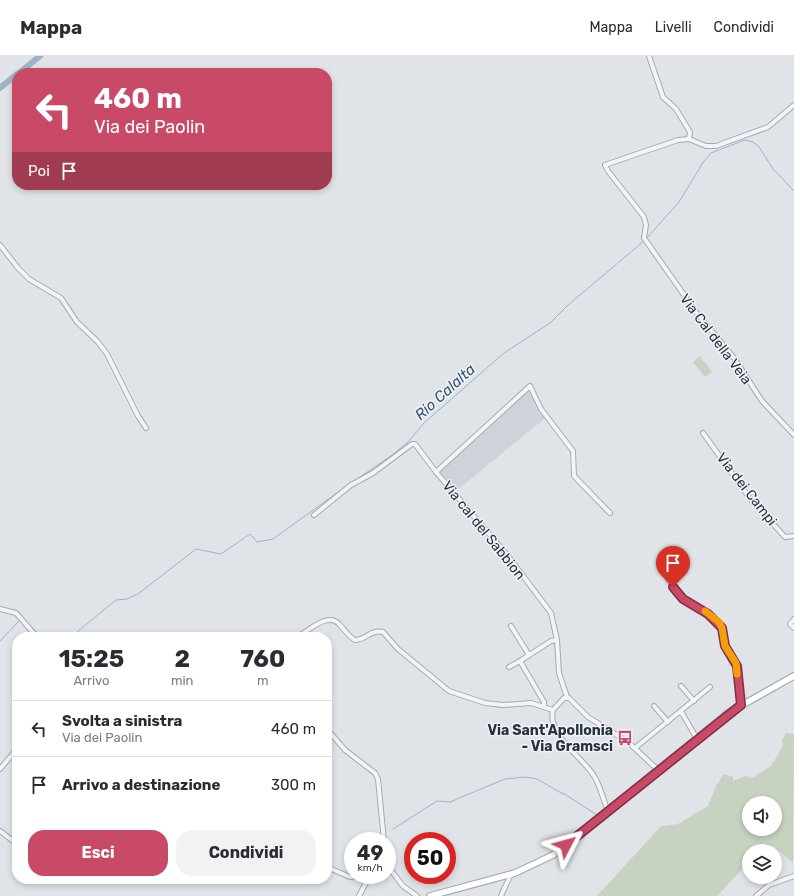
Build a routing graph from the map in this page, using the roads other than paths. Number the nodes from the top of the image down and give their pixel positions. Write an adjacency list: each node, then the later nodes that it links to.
1 (649, 56): 3 (street)
2 (794, 104): 3 (street)
3 (689, 139): 7 (street, Via Cal della Veia)
4 (0, 245): 5 (street)
5 (146, 428)
6 (704, 433): 11 (street, Via dei Campi)
7 (794, 435)
8 (436, 472): 9 (street, Via cal del Sabbion); 10 (street); 19 (street, Via cal del Sabbion)
9 (610, 512)
10 (314, 515)
11 (794, 536)
12 (668, 579): 28 (street)
13 (0, 608): 17 (street)
14 (794, 619): 16 (street)
15 (511, 626): 20 (street)
16 (794, 628)
17 (33, 632)
18 (306, 632): 29 (street)
19 (557, 640): 20 (street); 26 (street)
20 (529, 655): 21 (street)
21 (520, 660): 22 (street); 29 (street)
22 (509, 667)
23 (794, 676): 28 (main road)
24 (681, 686): 27 (street)
25 (710, 687): 27 (street)
26 (567, 697): 31 (street); 36 (street)
27 (694, 701): 32 (street)
28 (741, 705): 35 (main road)
29 (544, 706): 31 (street)
30 (654, 706): 33 (street)
31 (553, 710): 40 (street)
32 (679, 713): 33 (street); 35 (street)
33 (668, 722): 36 (street)
34 (332, 735): 42 (street)
35 (696, 739): 39 (main road)
36 (635, 748): 39 (street)
37 (12, 755): 38 (street)
38 (0, 768)
39 (658, 770): 40 (main road)
40 (608, 811): 46 (main road)
41 (0, 831): 43 (street)
42 (383, 832)
43 (12, 840)
44 (332, 869): 45 (street)
45 (344, 874)
46 (511, 874): 52 (main road); 53 (street)
47 (794, 876): 54 (street)
48 (396, 877): 51 (street)
49 (365, 884): 50 (street)
50 (359, 896)
51 (417, 896)
52 (430, 896)
53 (501, 896)
54 (756, 896)

